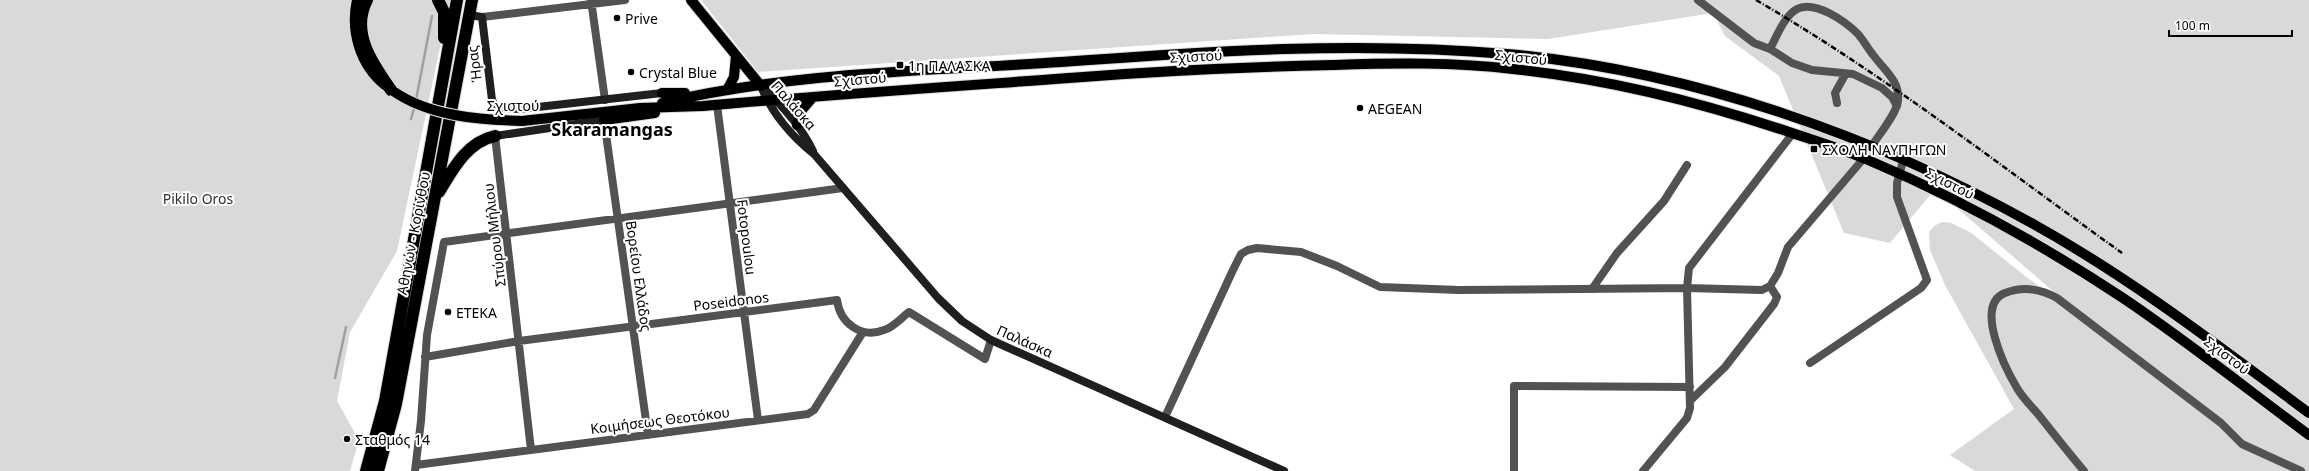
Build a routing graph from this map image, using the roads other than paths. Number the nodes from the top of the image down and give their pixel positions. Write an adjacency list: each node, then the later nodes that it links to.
1 (357, 0): 18 (main road, Σχιστού)
2 (367, 0): 18 (highway)
3 (438, 0): 15 (highway)
4 (457, 0): 15 (highway, Αθηνών - Κορίνθου)
5 (472, 0): 10 (highway, Αθηνών - Κορίνθου)
6 (624, 0): 9 (street)
7 (691, 0): 13 (main road)
8 (1698, 0): 12 (street)
9 (592, 2): 11 (street); 22 (street)
10 (469, 15): 11 (street); 41 (highway, Αθηνών - Κορίνθου)
11 (482, 17): 28 (street, Ήρας)
12 (1770, 49): 14 (street); 27 (street)
13 (736, 56): 16 (main road); 17 (main road)
14 (1845, 75): 24 (street); 27 (street)
15 (443, 82): 64 (highway, Αθηνών - Κορίνθου)
16 (761, 86): 17 (main road, Σχιστού); 23 (street, Παλάσκα); 34 (main road, Σχιστού)
17 (727, 90): 20 (main road, Σχιστού)
18 (392, 91): 29 (main road, Σχιστού, bridge)
19 (662, 93): 20 (main road); 22 (street, Σχιστού)
20 (701, 94): 29 (main road, Σχιστού)
21 (813, 97): 23 (main road, Σχιστού); 31 (main road); 32 (main road, Σχιστού)
22 (605, 100): 28 (street, Σχιστού)
23 (771, 100): 25 (main road, Σχιστού); 31 (street, Παλάσκα); 35 (street, Παλάσκα)
24 (1837, 103)
25 (717, 105): 26 (main road, Σχιστού); 42 (street, Fotopoulou)
26 (703, 106): 29 (main road, Σχιστού); 30 (main road)
27 (1897, 106): 34 (street)
28 (496, 108)
29 (640, 108)
30 (604, 120): 33 (street, Σχιστού); 43 (street, Βορείου Ελλάδος)
31 (797, 125): 35 (street, Παλάσκα)
32 (1793, 133): 36 (main road, Σχιστού); 46 (street)
33 (495, 136): 41 (highway); 44 (street, Σπύρου Μήλιου)
34 (1871, 146): 37 (main road, Σχιστού)
35 (814, 154): 40 (street, Παλάσκα)
36 (1864, 158): 39 (main road, Σχιστού); 45 (street)
37 (1903, 161): 39 (street); 57 (main road, Σχιστού)
38 (1687, 165): 47 (street)
39 (1900, 174): 54 (street); 60 (main road, Σχιστού)
40 (843, 188): 42 (street); 51 (street, Παλάσκα)
41 (435, 199): 65 (highway, Αθηνών - Κορίνθου)
42 (730, 203): 43 (street); 48 (street, Fotopoulou)
43 (617, 218): 44 (street); 49 (street, Βορείου Ελλάδος)
44 (506, 232): 52 (street, Σπύρου Μήλιου); 53 (street)
45 (1770, 286): 46 (street); 56 (street)
46 (1687, 288): 47 (street); 55 (street)
47 (1592, 289): 58 (street)
48 (744, 312): 49 (street, Poseidonos); 50 (street, Poseidonos); 59 (street, Fotopoulou)
49 (633, 327): 52 (street, Poseidonos); 61 (street, Βορείου Ελλάδος)
50 (862, 332): 51 (street); 59 (street, Κοιμήσεως Θεοτόκου)
51 (992, 340): 58 (street, Παλάσκα)
52 (519, 341): 53 (street, Poseidonos); 62 (street, Σπύρου Μήλιου)
53 (425, 357): 63 (street)
54 (1810, 364)
55 (1690, 387): 56 (street); 67 (street)
56 (1691, 400): 68 (street)
57 (2309, 412)
58 (1165, 417): 66 (street, Παλάσκα)
59 (758, 420): 61 (street, Κοιμήσεως Θεοτόκου)
60 (2309, 434)
61 (648, 435): 62 (street, Κοιμήσεως Θεοτόκου)
62 (531, 450): 63 (street, Κοιμήσεως Θεοτόκου)
63 (416, 468)
64 (366, 471)
65 (378, 471)
66 (1284, 471)
67 (1514, 471)
68 (1643, 471)
69 (2084, 471): 70 (street)
70 (2301, 471)

